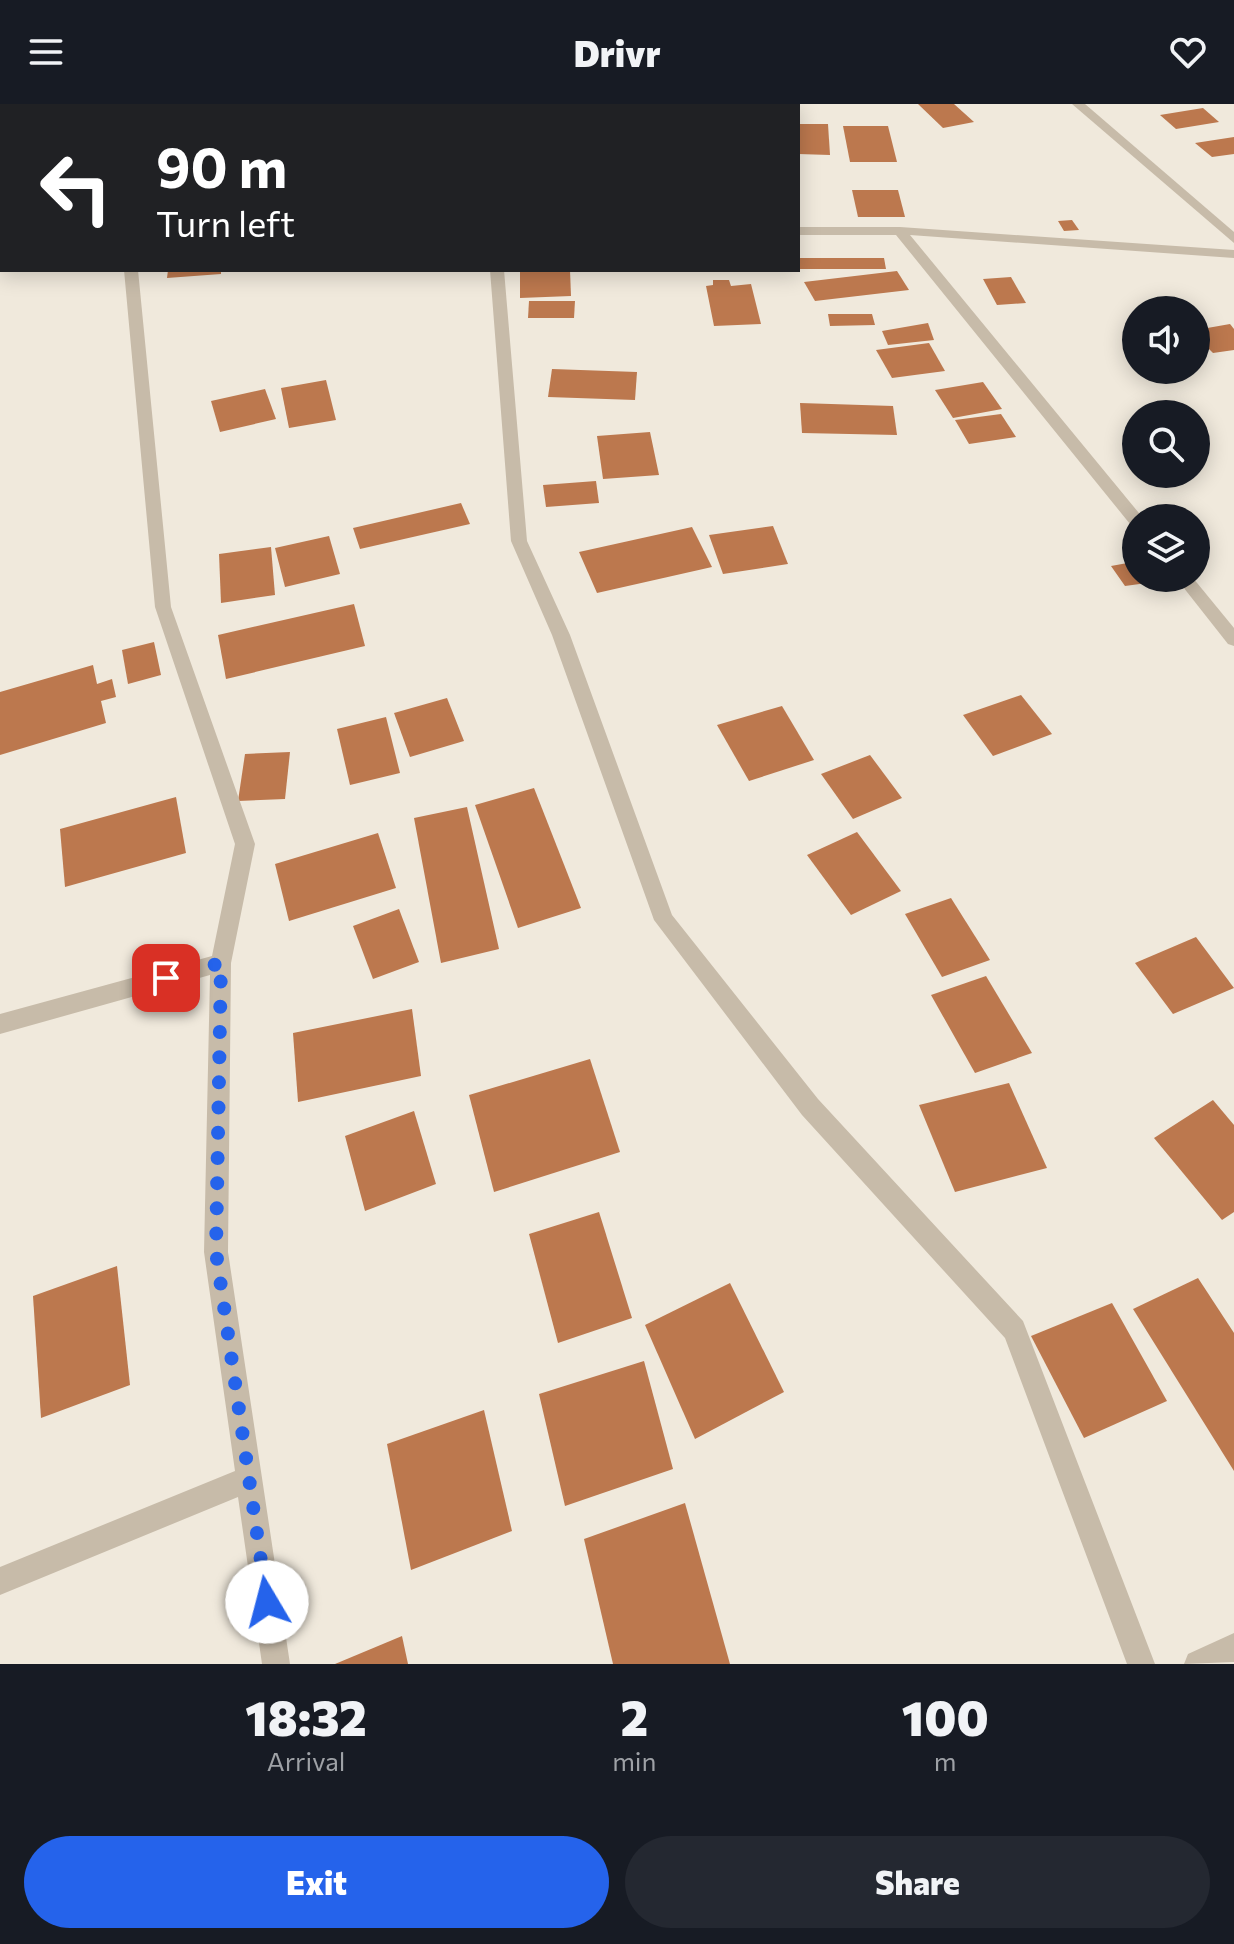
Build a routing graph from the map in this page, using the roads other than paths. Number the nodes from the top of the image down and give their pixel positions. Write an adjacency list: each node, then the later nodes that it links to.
1 (1078, 104): 4 (street)
2 (800, 231): 3 (street)
3 (900, 231): 5 (street); 8 (street)
4 (1234, 239)
5 (1234, 254)
6 (131, 272): 11 (street)
7 (497, 272): 17 (street)
8 (1123, 504)
9 (1195, 592): 10 (street)
10 (1234, 640)
11 (221, 963): 12 (street); 13 (street)
12 (0, 1024)
13 (249, 1479): 14 (street); 16 (street)
14 (0, 1581)
15 (1234, 1647): 18 (street)
16 (276, 1664)
17 (1141, 1664)
18 (1198, 1664)

